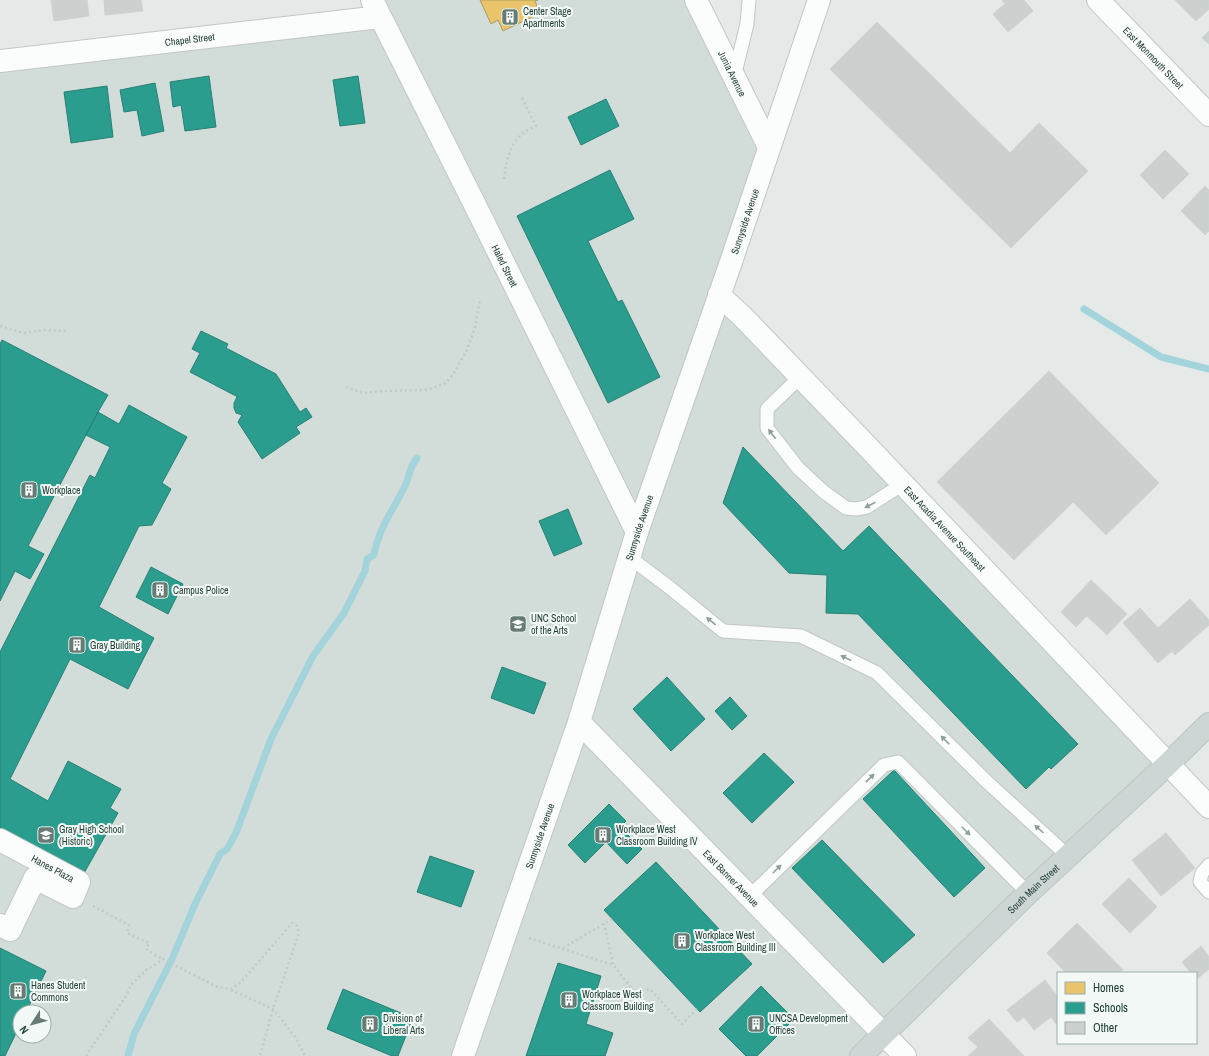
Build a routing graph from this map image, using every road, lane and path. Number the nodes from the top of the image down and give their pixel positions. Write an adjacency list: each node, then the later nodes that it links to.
1 (696, 0): 7 (street, Junia Avenue)
2 (749, 0): 7 (lane)
3 (819, 0): 10 (street, Sunnyside Avenue)
4 (1098, 0): 9 (street, East Monmouth Street)
5 (376, 8): 6 (street, Chapel Street); 19 (street, Haled Street)
6 (0, 61)
7 (734, 77): 10 (street, Junia Avenue)
8 (520, 96): 11 (path)
9 (1209, 115)
10 (769, 147): 12 (street, Sunnyside Avenue)
11 (504, 179)
12 (719, 295): 16 (street, East Acadia Avenue Southeast); 19 (street, Sunnyside Avenue)
13 (480, 299): 17 (path)
14 (0, 326): 15 (path)
15 (66, 331)
16 (800, 377): 18 (street, East Acadia Avenue Southeast); 18 (lane, one-way to 16)
17 (346, 387)
18 (903, 484): 23 (street, East Acadia Avenue Southeast)
19 (637, 532): 20 (street, Sunnyside Avenue)
20 (630, 557): 21 (street, Sunnyside Avenue); 26 (lane, one-way to 20)
21 (579, 722): 30 (street, East Banner Avenue); 46 (street, Sunnyside Avenue)
22 (1209, 724): 23 (main road, South Main Street)
23 (1168, 764): 24 (street, East Acadia Avenue Southeast); 26 (main road, South Main Street)
24 (1209, 807)
25 (0, 840): 31 (street, Hanes Plaza)
26 (1068, 856): 29 (main road, South Main Street)
27 (1209, 865): 28 (lane)
28 (1209, 892)
29 (1028, 893): 30 (lane, one-way to 29); 42 (main road, South Main Street)
30 (750, 896): 42 (street, East Banner Avenue)
31 (72, 897): 34 (street, Hanes Plaza); 37 (path)
32 (612, 919): 33 (path)
33 (604, 923): 36 (path); 38 (path)
34 (0, 925)
35 (529, 938): 36 (path)
36 (562, 948): 38 (path)
37 (163, 959): 39 (path); 43 (path)
38 (613, 965): 41 (path)
39 (231, 989): 40 (path); 40 (path)
40 (273, 1009): 44 (path); 45 (path)
41 (697, 1009)
42 (884, 1033): 47 (main road, South Main Street); 48 (street, East Banner Avenue)
43 (86, 1056)
44 (260, 1056)
45 (305, 1056)
46 (463, 1056)
47 (861, 1056)
48 (906, 1056)

